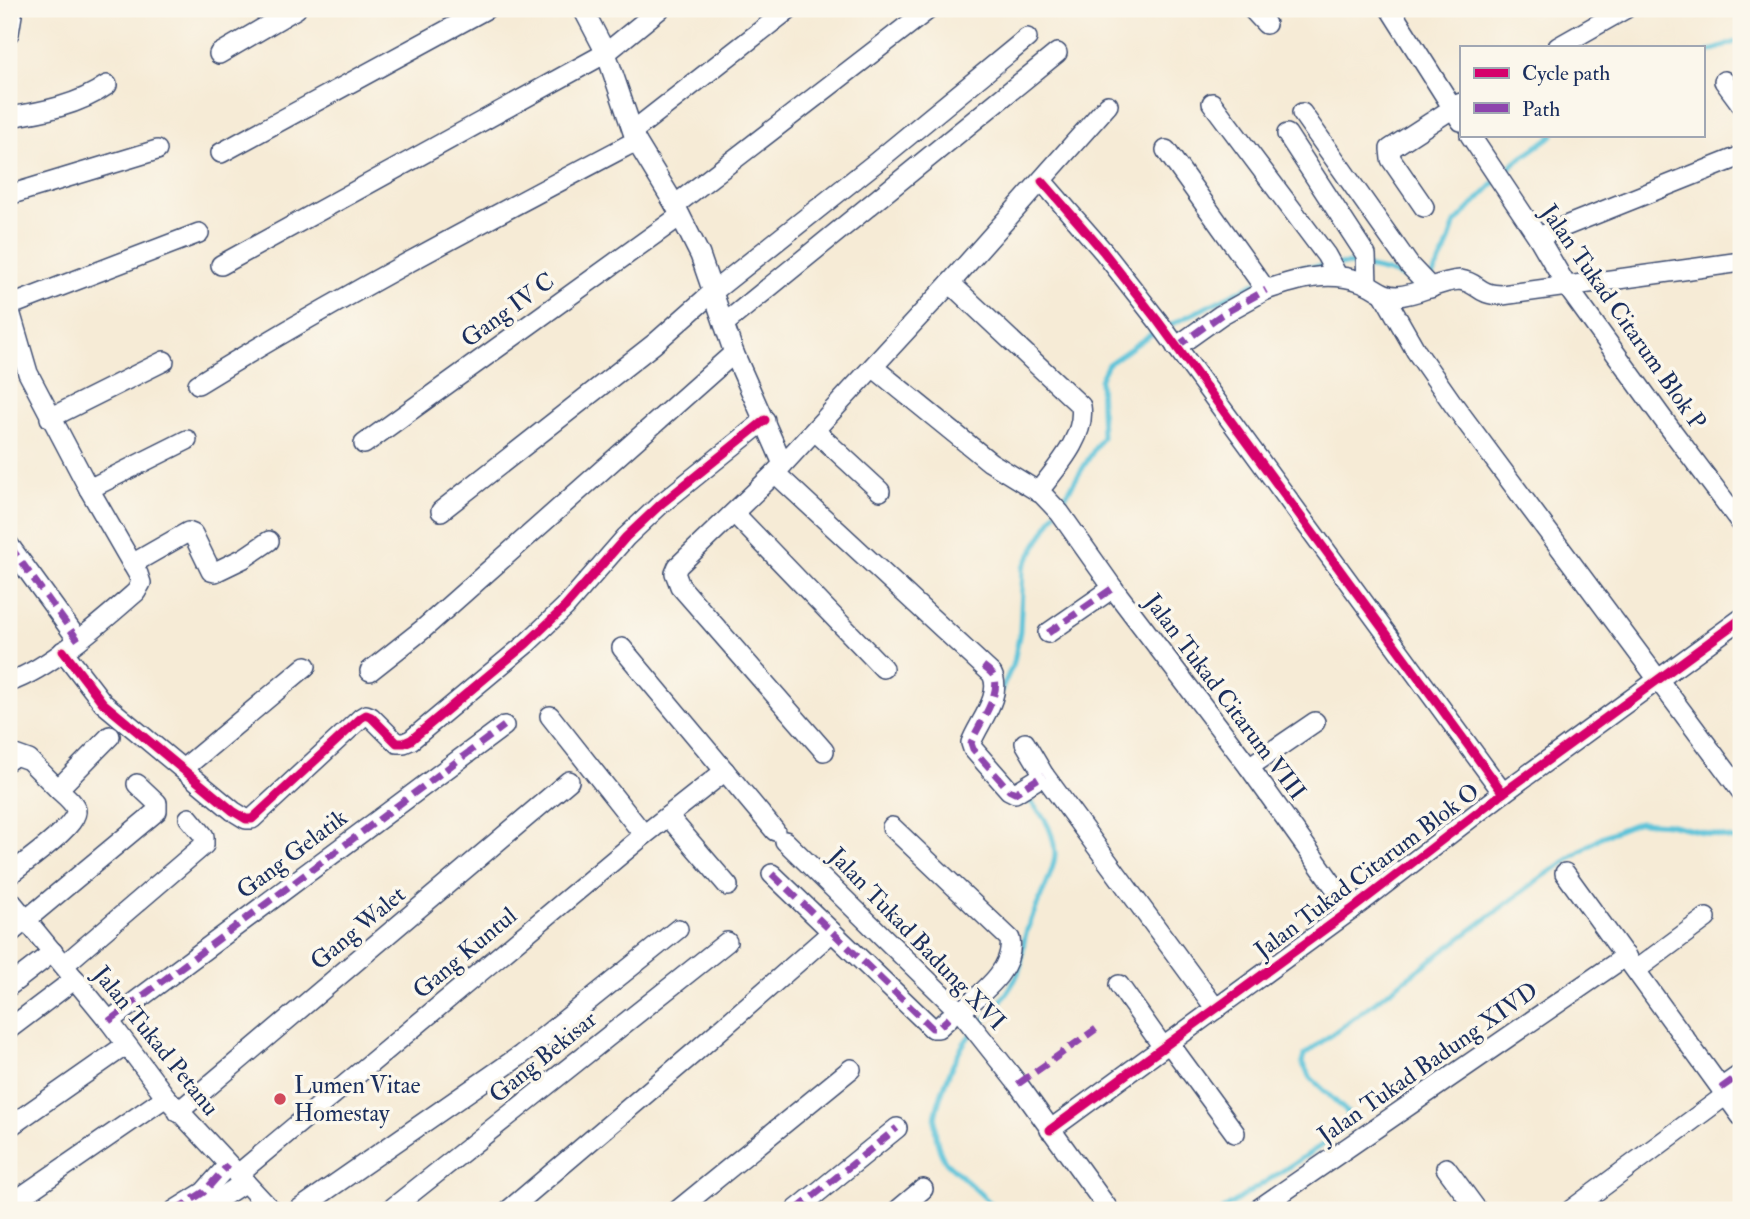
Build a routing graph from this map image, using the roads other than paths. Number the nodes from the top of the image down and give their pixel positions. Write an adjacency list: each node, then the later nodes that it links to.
1 (296, 9): 15 (street)
2 (486, 9): 29 (street)
3 (583, 9): 14 (street)
4 (660, 9): 14 (street)
5 (789, 9): 25 (street)
6 (929, 9): 34 (street, Gang IV C)
7 (1252, 9): 10 (street)
8 (1390, 9): 21 (street)
9 (1625, 9): 12 (street)
10 (1266, 24)
11 (1027, 37): 46 (street)
12 (1560, 46)
13 (1057, 52): 49 (street)
14 (606, 53): 25 (street); 37 (street)
15 (219, 54)
16 (1724, 81): 19 (street)
17 (107, 85): 23 (street)
18 (1212, 103): 39 (street)
19 (1741, 104)
20 (1108, 105): 31 (street)
21 (1458, 111): 33 (street)
22 (1302, 113): 43 (street)
23 (9, 117)
24 (1287, 134): 40 (street)
25 (634, 136): 34 (street); 54 (street)
26 (1471, 136): 36 (street, Jalan Tukad Citarum Blok P)
27 (157, 150): 32 (street)
28 (1166, 150): 45 (street)
29 (220, 153)
30 (1741, 156): 36 (street)
31 (1042, 181): 42 (street); 50 (street)
32 (9, 195)
33 (1424, 207)
34 (678, 211): 46 (street); 59 (street, Gang IV C)
35 (199, 233): 48 (street)
36 (1538, 237): 44 (street, Jalan Tukad Citarum Blok P)
37 (221, 264)
38 (1735, 264): 41 (street); 44 (street)
39 (1336, 274): 40 (street); 45 (street)
40 (1368, 282): 47 (street)
41 (1741, 282)
42 (950, 283): 53 (street); 63 (street)
43 (1425, 283): 44 (street); 47 (street)
44 (1566, 285): 66 (street, Jalan Tukad Citarum Blok P)
45 (1265, 288): 50 (street)
46 (714, 291): 49 (street); 64 (street)
47 (1384, 295): 78 (street)
48 (9, 307): 55 (street)
49 (724, 324): 51 (street)
50 (1173, 344): 95 (street)
51 (734, 353): 56 (street); 77 (street)
52 (164, 361): 55 (street)
53 (873, 367): 57 (street); 63 (street, Jalan Tukad Citarum VIII)
54 (198, 384)
55 (50, 418): 61 (street)
56 (765, 420): 60 (street); 88 (street)
57 (814, 431): 60 (street); 62 (street)
58 (187, 440): 61 (street)
59 (364, 444)
60 (779, 468): 65 (street); 90 (street)
61 (89, 489): 69 (street)
62 (880, 491)
63 (1040, 493): 70 (street, Jalan Tukad Citarum VIII)
64 (441, 511)
65 (734, 513): 76 (street); 85 (street)
66 (1741, 523)
67 (269, 541): 69 (street)
68 (9, 545): 73 (street)
69 (132, 564): 73 (street)
70 (1113, 588): 72 (street); 87 (street, Jalan Tukad Citarum VIII)
71 (1741, 619): 78 (street, Jalan Tukad Citarum Blok O)
72 (1048, 634)
73 (70, 646): 79 (street); 88 (street)
74 (622, 648): 89 (street, Jalan Tukad Badung XVI)
75 (306, 666): 88 (street)
76 (883, 668)
77 (370, 671)
78 (1659, 678): 94 (street); 95 (street, Jalan Tukad Citarum Blok O)
79 (9, 682)
80 (550, 716): 99 (street)
81 (1315, 722): 87 (street)
82 (504, 726): 118 (street, Gang Gelatik)
83 (110, 736): 93 (street)
84 (1025, 743): 90 (street)
85 (824, 751)
86 (9, 760): 93 (street)
87 (1249, 767): 105 (street, Jalan Tukad Citarum VIII)
88 (183, 769)
89 (725, 771): 96 (street, Gang Kuntul); 117 (street, Jalan Tukad Badung XVI)
90 (1038, 778): 116 (street)
91 (569, 781): 125 (street, Gang Walet)
92 (137, 784): 107 (street)
93 (58, 789): 102 (street)
94 (1741, 791)
95 (1503, 793): 105 (street, Jalan Tukad Citarum Blok O)
96 (668, 816): 99 (street, Gang Kuntul); 103 (street)
97 (189, 818): 113 (street)
98 (892, 827): 117 (street)
99 (644, 835): 132 (street, Gang Kuntul)
100 (1565, 873): 112 (street)
101 (772, 874): 109 (street)
102 (9, 875)
103 (728, 886)
104 (9, 898): 107 (street, Jalan Tukad Petanu)
105 (1351, 910): 116 (street, Jalan Tukad Citarum Blok O)
106 (1706, 918): 112 (street, Jalan Tukad Badung XIVD)
107 (26, 920): 110 (street); 113 (street, Jalan Tukad Petanu)
108 (678, 929): 138 (street)
109 (832, 932): 117 (street); 140 (street)
110 (9, 934)
111 (727, 942): 139 (street, Gang Bekisar)
112 (1631, 963): 124 (street); 145 (street, Jalan Tukad Badung XIVD)
113 (64, 965): 115 (street); 118 (street, Jalan Tukad Petanu); 119 (street)
114 (1119, 985): 121 (street)
115 (9, 986)
116 (1216, 1009): 121 (street, Jalan Tukad Citarum Blok O)
117 (957, 1016): 129 (street, Jalan Tukad Badung XVI)
118 (109, 1021): 120 (street, Jalan Tukad Petanu)
119 (9, 1029)
120 (126, 1045): 125 (street, Jalan Tukad Petanu); 127 (street)
121 (1166, 1045): 129 (street, Jalan Tukad Citarum Blok O); 130 (street)
122 (851, 1069): 141 (street)
123 (1741, 1074): 124 (street)
124 (1723, 1091): 126 (street); 147 (street)
125 (172, 1105): 132 (street, Jalan Tukad Petanu); 134 (street, Gang Walet)
126 (1741, 1114)
127 (9, 1127)
128 (897, 1128): 142 (street)
129 (1050, 1129): 144 (street, Jalan Tukad Badung XVI)
130 (1236, 1133)
131 (1446, 1168): 146 (street)
132 (236, 1174): 135 (street); 136 (street); 137 (street, Jalan Tukad Petanu)
133 (923, 1189): 143 (street)
134 (9, 1205)
135 (175, 1210)
136 (202, 1210)
137 (271, 1210)
138 (298, 1210)
139 (390, 1210)
140 (509, 1210)
141 (678, 1210)
142 (796, 1210)
143 (898, 1210)
144 (1109, 1210)
145 (1257, 1210)
146 (1477, 1210)
147 (1571, 1210)

